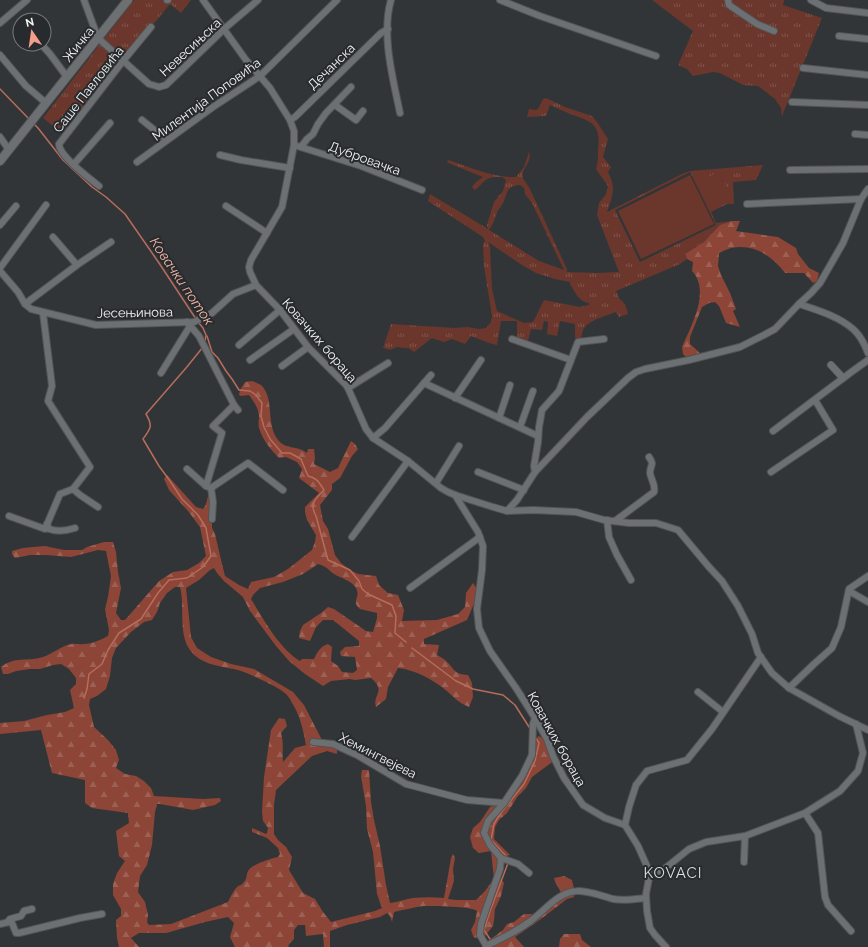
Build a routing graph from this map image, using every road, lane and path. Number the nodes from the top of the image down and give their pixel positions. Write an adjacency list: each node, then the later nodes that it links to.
1 (27, 0): 12 (street)
2 (84, 0): 18 (street)
3 (128, 0): 18 (main road, Жичка)
4 (203, 0): 14 (street, Ковачких бораца)
5 (258, 0): 14 (street, Невесињска)
6 (337, 0): 26 (street, Милентија Поповића)
7 (391, 0): 15 (street)
8 (500, 0): 22 (street)
9 (728, 0): 16 (street)
10 (812, 0): 11 (street)
11 (868, 13)
12 (0, 23)
13 (151, 27): 23 (street, Саше Павловића)
14 (224, 29): 23 (street, Невесињска); 26 (street, Ковачких бораца)
15 (388, 29): 34 (street); 36 (street, Дечанска)
16 (774, 31)
17 (838, 36): 19 (street)
18 (98, 38): 23 (street, Невесињска); 27 (main road, Жичка)
19 (868, 39)
20 (48, 52): 27 (street)
21 (0, 55): 30 (street)
22 (656, 56)
23 (123, 60): 48 (street, Саше Павловића)
24 (803, 68): 25 (street)
25 (868, 75)
26 (260, 76): 36 (street, Ковачких бораца); 41 (street, Милентија Поповића)
27 (67, 77): 30 (main road, Жичка)
28 (352, 87): 31 (street)
29 (792, 102): 32 (street)
30 (46, 103): 44 (main road, Жичка)
31 (335, 104): 33 (street); 43 (street)
32 (868, 106)
33 (363, 111)
34 (400, 113)
35 (142, 120): 41 (street)
36 (290, 120): 42 (street, Ковачких бораца)
37 (110, 123): 48 (street)
38 (855, 134): 39 (street)
39 (868, 135)
40 (0, 137): 44 (street)
41 (167, 140): 47 (street, Милентија Поповића)
42 (294, 145): 43 (street, Дубровачка); 49 (street, Ковачких бораца)
43 (301, 147): 54 (street, Дубровачка)
44 (9, 150): 46 (main road, Жичка)
45 (220, 155): 49 (street)
46 (0, 161)
47 (136, 162)
48 (74, 164): 52 (street, Саше Павловића)
49 (290, 168): 61 (street, Ковачких бораца)
50 (868, 169): 51 (street)
51 (790, 170)
52 (99, 186)
53 (868, 189): 55 (street)
54 (422, 190)
55 (862, 199): 56 (street); 69 (street)
56 (747, 204)
57 (46, 205): 65 (street)
58 (16, 206): 60 (street)
59 (226, 206): 61 (street)
60 (0, 225)
61 (267, 233): 67 (street, Ковачких бораца)
62 (53, 237): 64 (street)
63 (111, 242): 64 (street)
64 (78, 265): 68 (street)
65 (0, 268)
66 (0, 271): 68 (street, Јесењинова)
67 (256, 285): 70 (street, Ковачких бораца); 72 (street, Јесењинова)
68 (25, 304): 71 (street, Јесењинова)
69 (799, 304): 78 (street); 105 (street)
70 (280, 310): 73 (street, Ковачких бораца); 76 (street)
71 (43, 313): 72 (street, Јесењинова); 109 (street)
72 (191, 323): 86 (street, Јесењинова); 108 (street)
73 (294, 329): 77 (street, Ковачких бораца); 79 (street)
74 (512, 339): 81 (street)
75 (604, 339): 81 (street)
76 (239, 345)
77 (308, 347): 85 (street); 91 (street, Ковачких бораца)
78 (868, 353)
79 (250, 360)
80 (481, 360): 93 (street)
81 (571, 360): 98 (street)
82 (868, 360): 88 (street)
83 (388, 362): 91 (street)
84 (832, 365): 88 (street)
85 (282, 366)
86 (161, 373)
87 (431, 376): 89 (street)
88 (843, 378): 94 (street)
89 (424, 383): 93 (street); 99 (street)
90 (510, 385): 95 (street)
91 (348, 388): 99 (street, Ковачких бораца)
92 (533, 391): 96 (street)
93 (455, 398): 95 (street)
94 (815, 400): 97 (street); 106 (street)
95 (499, 418): 96 (street)
96 (520, 428): 98 (street)
97 (773, 430)
98 (538, 436): 105 (street)
99 (373, 438): 102 (street, Ковачких бораца)
100 (459, 446): 107 (street)
101 (649, 457): 118 (street)
102 (408, 461): 107 (street, Ковачких бораца); 121 (street)
103 (187, 469): 108 (street)
104 (478, 472): 111 (street)
105 (535, 472): 111 (street)
106 (771, 472)
107 (436, 483): 112 (street, Ковачких бораца)
108 (208, 487): 110 (street); 116 (street)
109 (73, 489): 113 (street); 119 (street)
110 (283, 490)
111 (524, 490): 114 (street)
112 (455, 495): 114 (street, Ковачких бораца); 122 (street, Ковачких бораца)
113 (98, 507)
114 (506, 511): 117 (street, Ковачких бораца)
115 (9, 516): 119 (street)
116 (212, 519)
117 (607, 520): 118 (street, Ковачких бораца); 124 (street)
118 (615, 521): 128 (street, Ковачких бораца)
119 (47, 524): 120 (street)
120 (74, 528)
121 (352, 537)
122 (480, 537): 125 (street); 132 (street, Ковачких бораца)
123 (868, 576): 126 (street)
124 (631, 580)
125 (410, 588)
126 (849, 591): 127 (street); 129 (street)
127 (868, 602)
128 (761, 657): 129 (street, Ковачких бораца); 131 (street)
129 (789, 688): 133 (street, Ковачких бораца)
130 (698, 692): 131 (street)
131 (723, 712): 138 (street)
132 (535, 718): 136 (street); 138 (street, Ковачких бораца)
133 (856, 724): 134 (street, Ковачких бораца); 137 (street)
134 (868, 730)
135 (313, 742): 136 (street, Хемингвејева)
136 (504, 803): 140 (street)
137 (805, 813): 139 (street); 149 (street)
138 (625, 825): 143 (street)
139 (745, 836): 141 (street); 143 (street)
140 (501, 858): 142 (street); 150 (street)
141 (744, 862)
142 (530, 873)
143 (650, 873): 144 (street)
144 (646, 898): 150 (street); 151 (street)
145 (32, 909): 147 (street)
146 (102, 914): 147 (street)
147 (8, 922): 148 (street)
148 (0, 924)
149 (851, 931)
150 (486, 947)
151 (666, 947)

